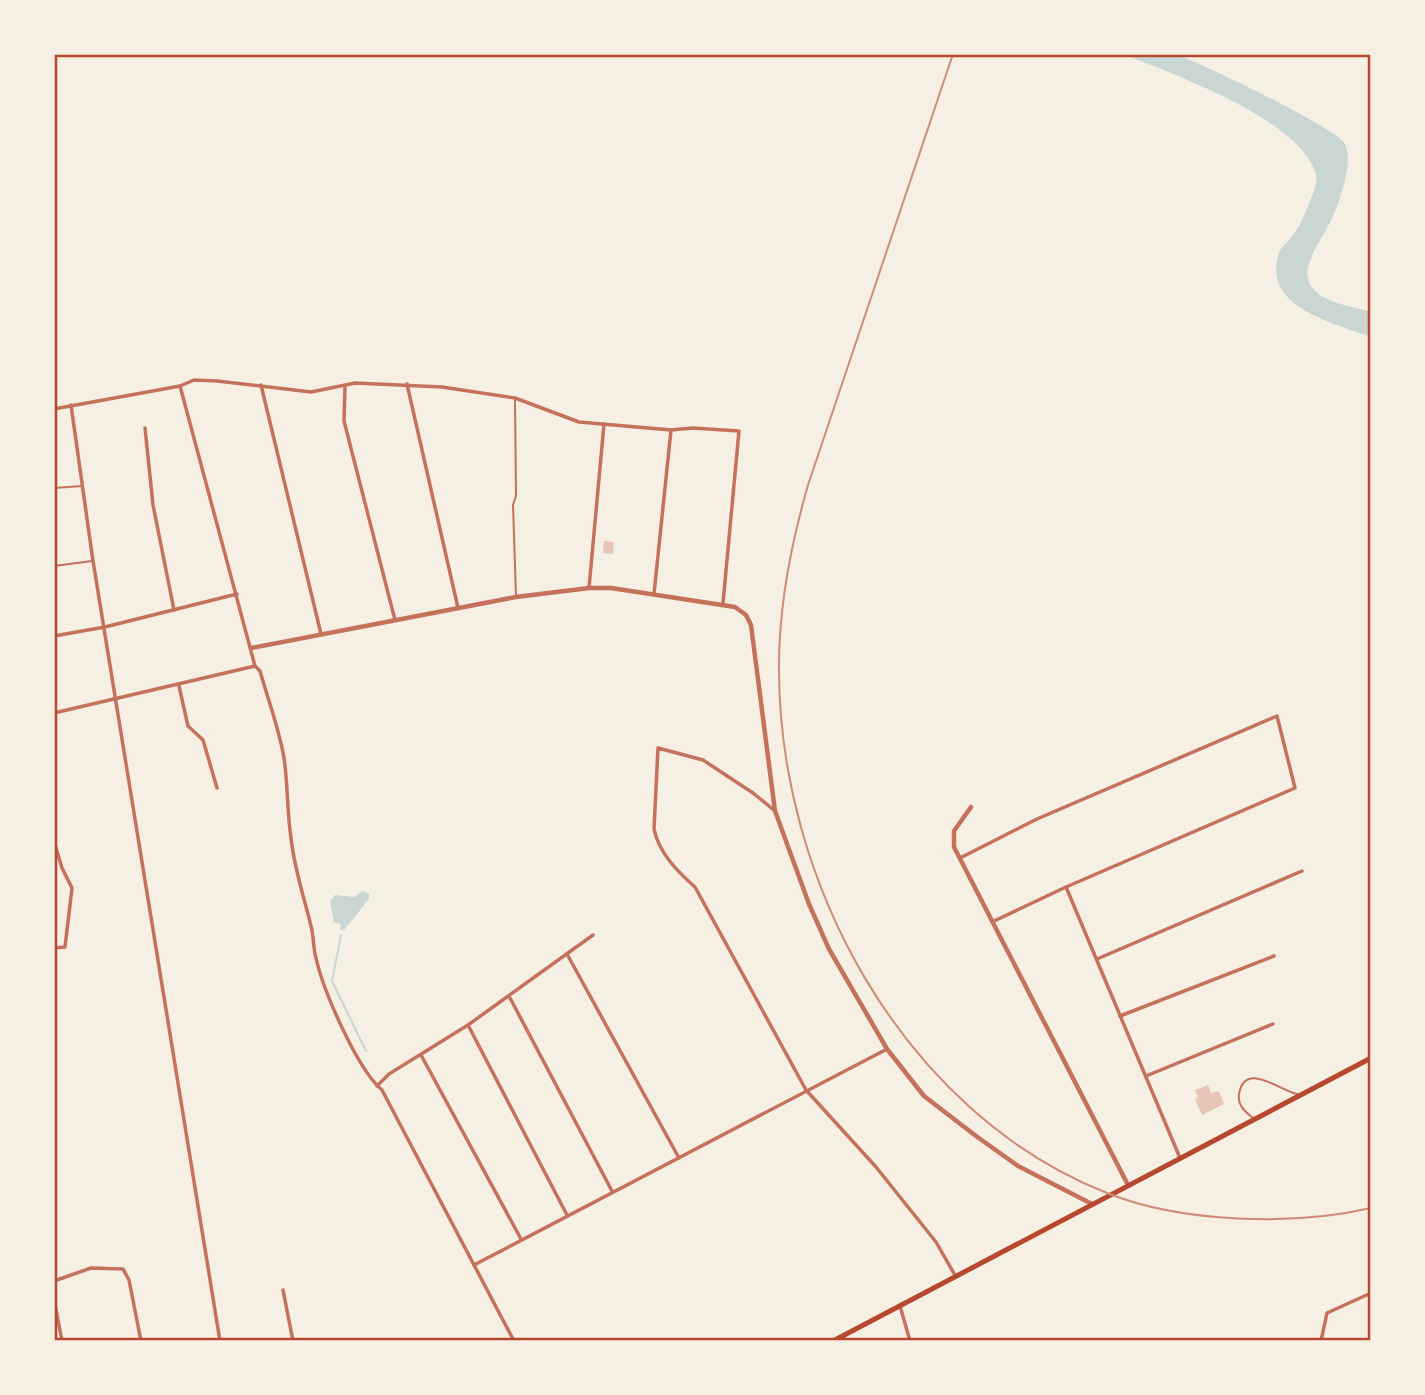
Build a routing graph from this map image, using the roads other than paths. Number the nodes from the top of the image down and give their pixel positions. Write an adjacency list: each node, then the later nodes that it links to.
1 (407, 384): 4 (street); 5 (street); 20 (street)
2 (261, 385): 3 (street); 4 (street); 24 (street)
3 (180, 386): 6 (street); 16 (street)
4 (345, 386): 22 (street)
5 (515, 398): 8 (street); 18 (lane)
6 (71, 405): 7 (street); 11 (street)
7 (54, 409)
8 (604, 424): 10 (street); 15 (street)
9 (145, 428): 21 (street)
10 (671, 430): 17 (street); 19 (street)
11 (83, 486): 12 (lane); 13 (street)
12 (54, 488)
13 (93, 561): 14 (lane); 23 (street)
14 (54, 566)
15 (590, 588): 17 (street); 18 (street)
16 (237, 594): 21 (street); 26 (street)
17 (654, 594): 19 (street)
18 (516, 597): 20 (street)
19 (723, 603): 33 (street)
20 (458, 608): 22 (street)
21 (174, 610): 23 (street)
22 (395, 620): 24 (street)
23 (105, 627): 25 (street); 29 (street)
24 (321, 634): 26 (street)
25 (54, 636)
26 (251, 648): 27 (street)
27 (255, 666): 28 (street); 52 (street)
28 (179, 686): 29 (street); 31 (street)
29 (117, 699): 30 (street); 72 (street)
30 (54, 713)
31 (217, 789)
32 (971, 807): 35 (street)
33 (775, 811): 48 (street); 53 (street)
34 (54, 841): 40 (street)
35 (960, 858): 37 (street); 38 (street)
36 (1302, 871): 43 (street)
37 (1066, 887): 38 (street); 43 (street)
38 (992, 922): 58 (street)
39 (593, 934): 41 (street)
40 (54, 948)
41 (567, 954): 44 (street); 56 (street)
42 (1273, 956): 45 (street)
43 (1097, 959): 45 (street)
44 (509, 996): 46 (street); 59 (street)
45 (1121, 1016): 51 (street)
46 (468, 1024): 49 (street); 61 (street)
47 (1273, 1024): 51 (street)
48 (887, 1049): 53 (street); 60 (street)
49 (421, 1055): 52 (street); 62 (street)
50 (1371, 1058): 54 (main road)
51 (1146, 1076): 57 (street)
52 (377, 1086): 63 (street)
53 (806, 1090): 56 (street); 64 (street)
54 (1301, 1095): 55 (main road); 55 (lane)
55 (1255, 1119): 57 (main road)
56 (679, 1158): 59 (street)
57 (1180, 1158): 58 (main road)
58 (1129, 1185): 60 (main road)
59 (612, 1191): 61 (street)
60 (1092, 1204): 64 (main road)
61 (567, 1215): 62 (street)
62 (521, 1240): 63 (street)
63 (474, 1265): 74 (street)
64 (956, 1277): 69 (main road)
65 (54, 1281): 71 (street)
66 (283, 1290): 73 (street)
67 (1371, 1293): 77 (street)
68 (54, 1299): 70 (street)
69 (900, 1305): 75 (main road); 76 (street)
70 (62, 1341)
71 (141, 1341)
72 (220, 1341)
73 (293, 1341)
74 (514, 1341)
75 (833, 1341)
76 (911, 1341)
77 (1321, 1341)

